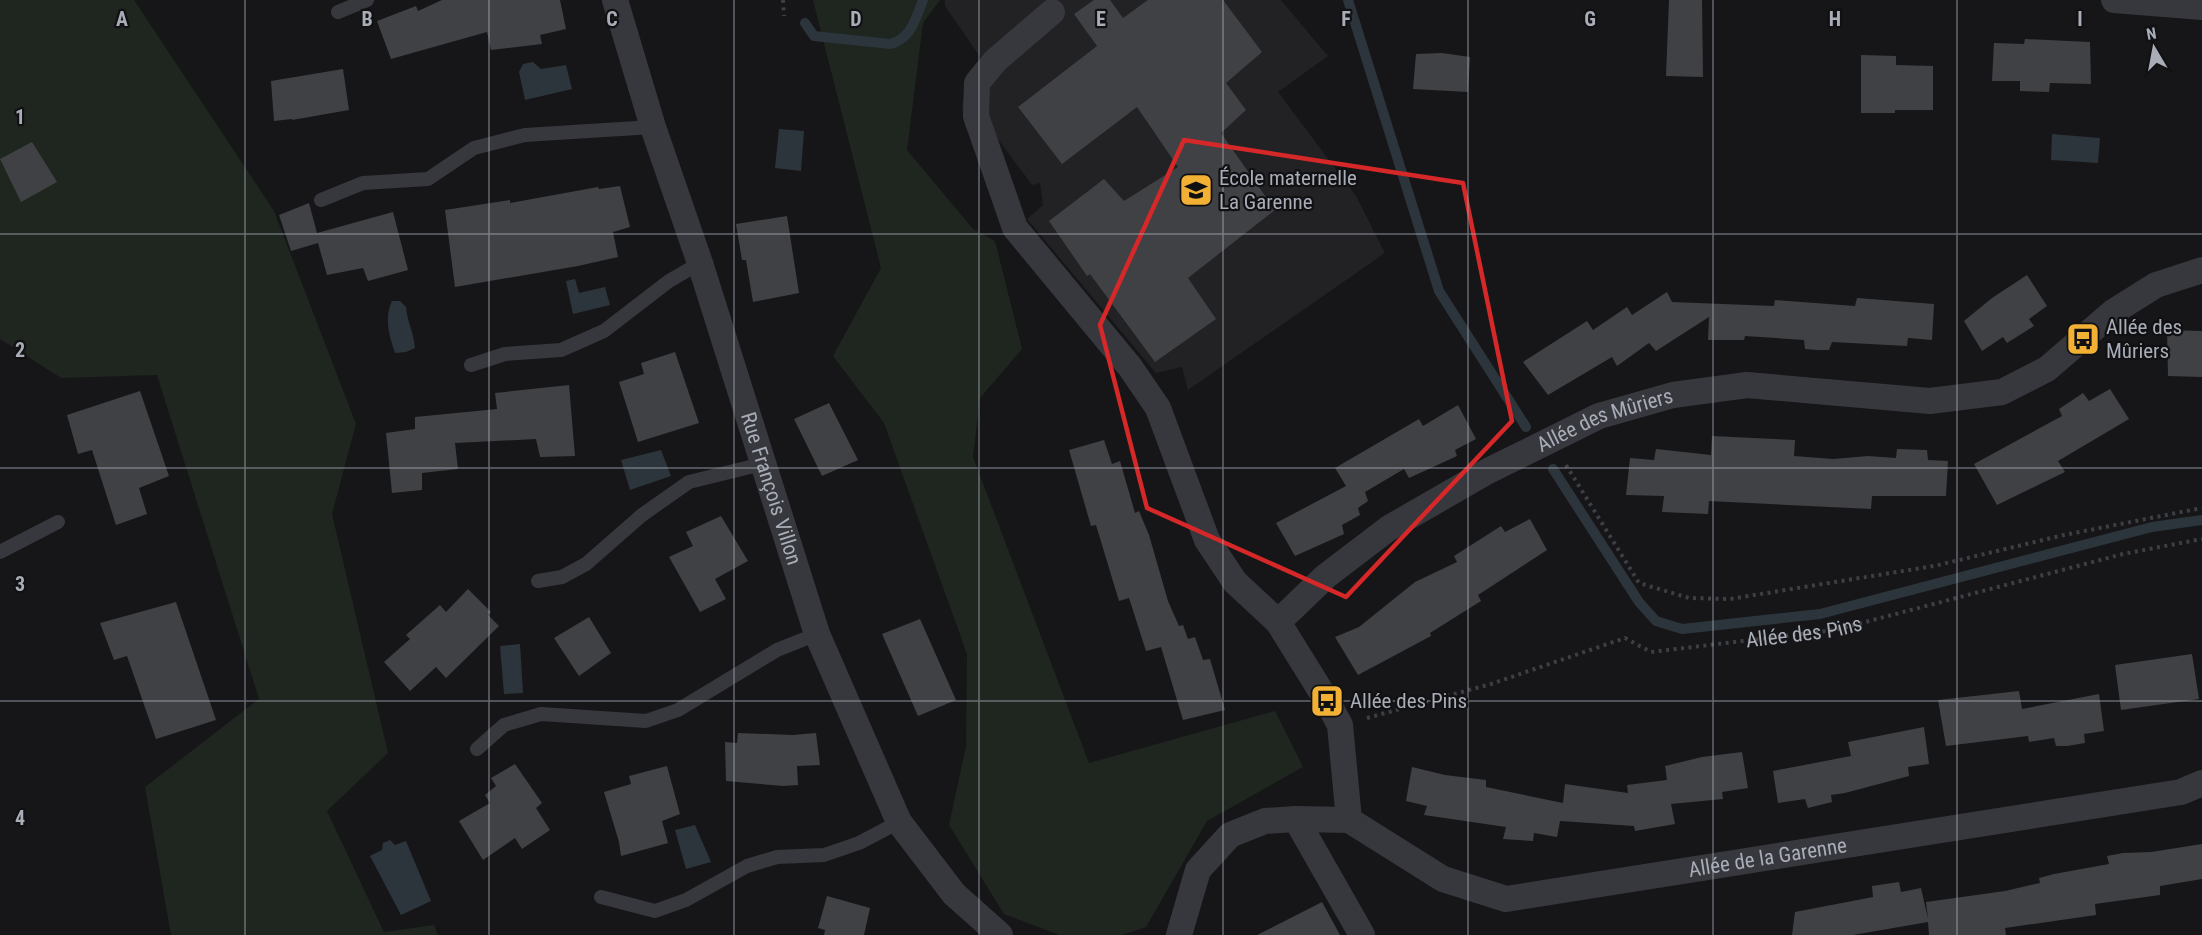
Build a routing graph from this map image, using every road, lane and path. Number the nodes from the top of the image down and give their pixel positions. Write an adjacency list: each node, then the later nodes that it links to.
1 (367, 0): 6 (lane)
2 (783, 0): 8 (path)
3 (2114, 0): 5 (street)
4 (614, 1): 9 (street, Rue François Villon)
5 (2202, 8)
6 (338, 12)
7 (1052, 12): 21 (street)
8 (784, 16)
9 (653, 127): 10 (lane); 11 (street, Rue François Villon)
10 (321, 200)
11 (700, 263): 13 (lane); 15 (street, Rue François Villon)
12 (2202, 270): 14 (street, Allée des Mûriers)
13 (471, 364)
14 (1550, 440): 16 (path); 21 (street, Allée des Mûriers)
15 (762, 464): 20 (lane); 22 (street, Rue François Villon)
16 (2202, 508)
17 (58, 522): 19 (lane)
18 (2202, 539): 23 (path, Allée des Pins)
19 (0, 552)
20 (538, 580)
21 (1278, 622): 23 (street)
22 (817, 634): 24 (lane); 28 (street, Rue François Villon)
23 (1340, 725): 27 (street)
24 (477, 749)
25 (2202, 783): 27 (street, Allée de la Garenne)
26 (1296, 819): 27 (street); 31 (street); 32 (street)
27 (1349, 820)
28 (899, 822): 29 (lane); 30 (street, Rue François Villon)
29 (601, 897)
30 (1000, 935)
31 (1179, 935)
32 (1362, 935)

